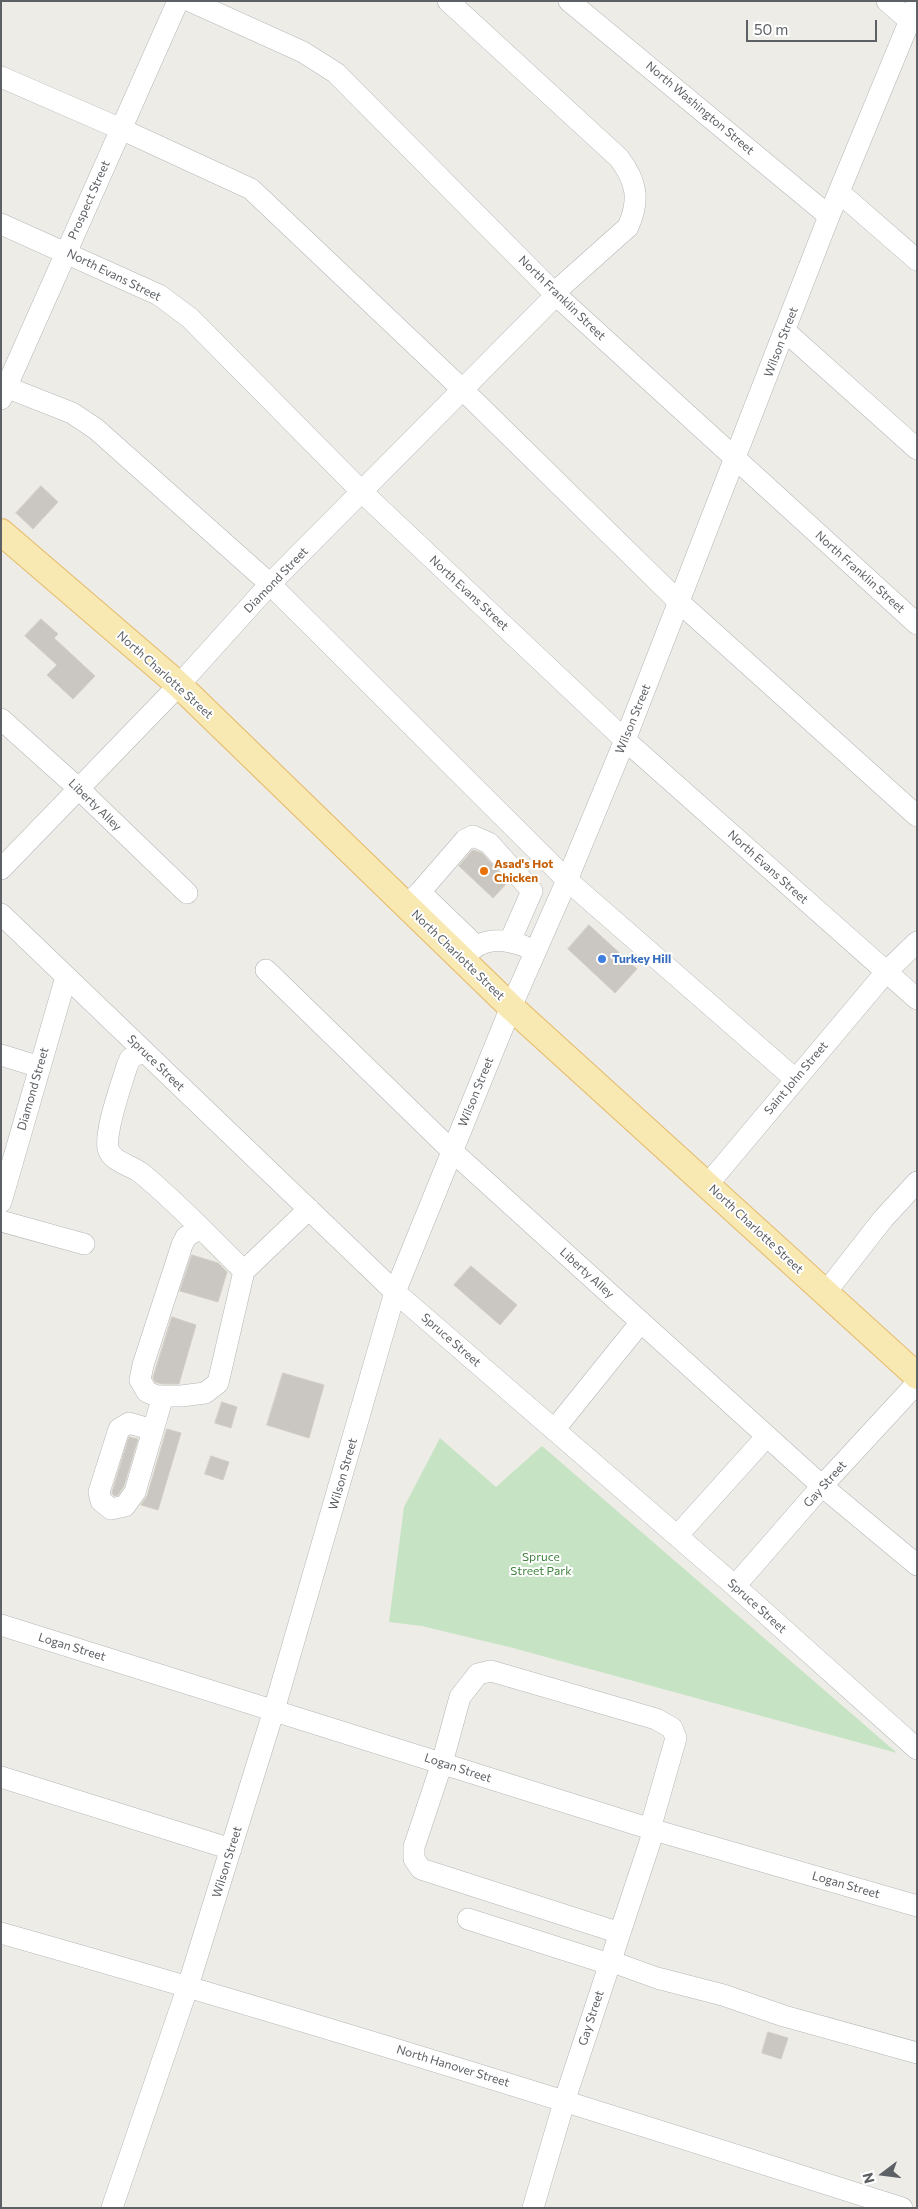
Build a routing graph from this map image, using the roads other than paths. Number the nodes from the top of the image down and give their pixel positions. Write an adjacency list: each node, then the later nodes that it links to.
1 (178, 1): 8 (street, Prospect Street)
2 (190, 1): 14 (street, North Franklin Street)
3 (448, 1): 14 (street, Diamond Street)
4 (569, 1): 10 (street, North Washington Street)
5 (887, 1): 6 (street)
6 (913, 12): 9 (street, Wilson Street)
7 (1, 77): 8 (street)
8 (121, 129): 12 (street, Prospect Street); 16 (street)
9 (840, 193): 10 (street, Wilson Street); 13 (street)
10 (829, 216): 15 (street, Wilson Street)
11 (1, 224): 12 (street, North Evans Street)
12 (65, 252): 17 (street, Prospect Street); 20 (street, North Evans Street)
13 (917, 260)
14 (555, 294): 16 (street, Diamond Street); 19 (street, North Franklin Street)
15 (785, 331): 18 (street); 19 (street, Wilson Street)
16 (463, 390): 20 (street, Diamond Street); 23 (street)
17 (3, 391): 22 (street)
18 (917, 449)
19 (736, 459): 23 (street, Wilson Street); 24 (street, North Franklin Street)
20 (362, 492): 22 (street, Diamond Street); 27 (street, North Evans Street)
21 (1, 532): 25 (main road, North Charlotte Street)
22 (270, 584): 25 (street, Diamond Street); 31 (street)
23 (679, 602): 27 (street, Wilson Street); 29 (street)
24 (917, 624)
25 (179, 685): 28 (street, Diamond Street); 34 (main road, North Charlotte Street)
26 (1, 719): 28 (street, Liberty Alley)
27 (625, 740): 31 (street, Wilson Street); 42 (street, North Evans Street)
28 (80, 789): 30 (street, Diamond Street); 33 (street, Liberty Alley)
29 (917, 816)
30 (1, 870)
31 (567, 880): 35 (street, Wilson Street); 49 (street)
32 (532, 891): 34 (street); 35 (street); 37 (street)
33 (187, 893)
34 (413, 899): 40 (main road, North Charlotte Street)
35 (558, 900): 39 (street, Wilson Street)
36 (1, 914): 43 (street, Spruce Street)
37 (510, 941): 39 (street); 40 (street)
38 (917, 942): 42 (street, Saint John Street)
39 (536, 951): 45 (street, Wilson Street)
40 (469, 953): 45 (main road, North Charlotte Street)
41 (266, 970): 50 (street, Liberty Alley)
42 (886, 972): 44 (street, North Evans Street); 49 (street, Saint John Street)
43 (66, 976): 46 (street, Spruce Street); 48 (street, Diamond Street)
44 (917, 999)
45 (511, 1007): 50 (street, Wilson Street); 52 (main road, North Charlotte Street)
46 (142, 1050): 54 (street, Spruce Street); 56 (street)
47 (1, 1055): 48 (street)
48 (40, 1067): 53 (street, Diamond Street)
49 (795, 1079): 52 (street, Saint John Street)
50 (452, 1151): 59 (street, Wilson Street); 61 (street, Liberty Alley)
51 (917, 1182): 60 (street)
52 (708, 1184): 60 (main road, North Charlotte Street)
53 (1, 1202)
54 (309, 1209): 58 (street); 59 (street, Spruce Street)
55 (1, 1222): 57 (street)
56 (200, 1228): 58 (street); 64 (street)
57 (84, 1244)
58 (244, 1271): 64 (street)
59 (395, 1292): 66 (street, Spruce Street); 73 (street, Wilson Street)
60 (826, 1292): 62 (main road, North Charlotte Street)
61 (641, 1322): 66 (street); 67 (street, Liberty Alley)
62 (917, 1376)
63 (917, 1383): 68 (street, Gay Street)
64 (163, 1396): 65 (street)
65 (153, 1430)
66 (554, 1430): 69 (street, Spruce Street)
67 (767, 1436): 68 (street, Liberty Alley); 69 (street)
68 (822, 1486): 70 (street, Liberty Alley); 71 (street, Gay Street)
69 (677, 1536): 71 (street, Spruce Street)
70 (917, 1565)
71 (735, 1586): 74 (street, Spruce Street)
72 (1, 1625): 73 (street, Logan Street)
73 (274, 1710): 75 (street, Logan Street); 78 (street, Wilson Street)
74 (917, 1749)
75 (442, 1763): 77 (street, Logan Street); 77 (street, Gay Street); 82 (street, Gay Street)
76 (1, 1777): 78 (street)
77 (652, 1829): 79 (street, Logan Street); 82 (street, Gay Street)
78 (231, 1849): 84 (street, Wilson Street)
79 (917, 1906)
80 (468, 1919): 83 (street)
81 (1, 1933): 84 (street, North Hanover Street)
82 (620, 1933): 83 (street, Gay Street)
83 (609, 1963): 85 (street); 86 (street, Gay Street)
84 (188, 1986): 86 (street, North Hanover Street); 87 (street, Wilson Street)
85 (917, 2053)
86 (565, 2099): 88 (street, Gay Street); 89 (street, North Hanover Street)
87 (112, 2208)
88 (533, 2208)
89 (902, 2208)

